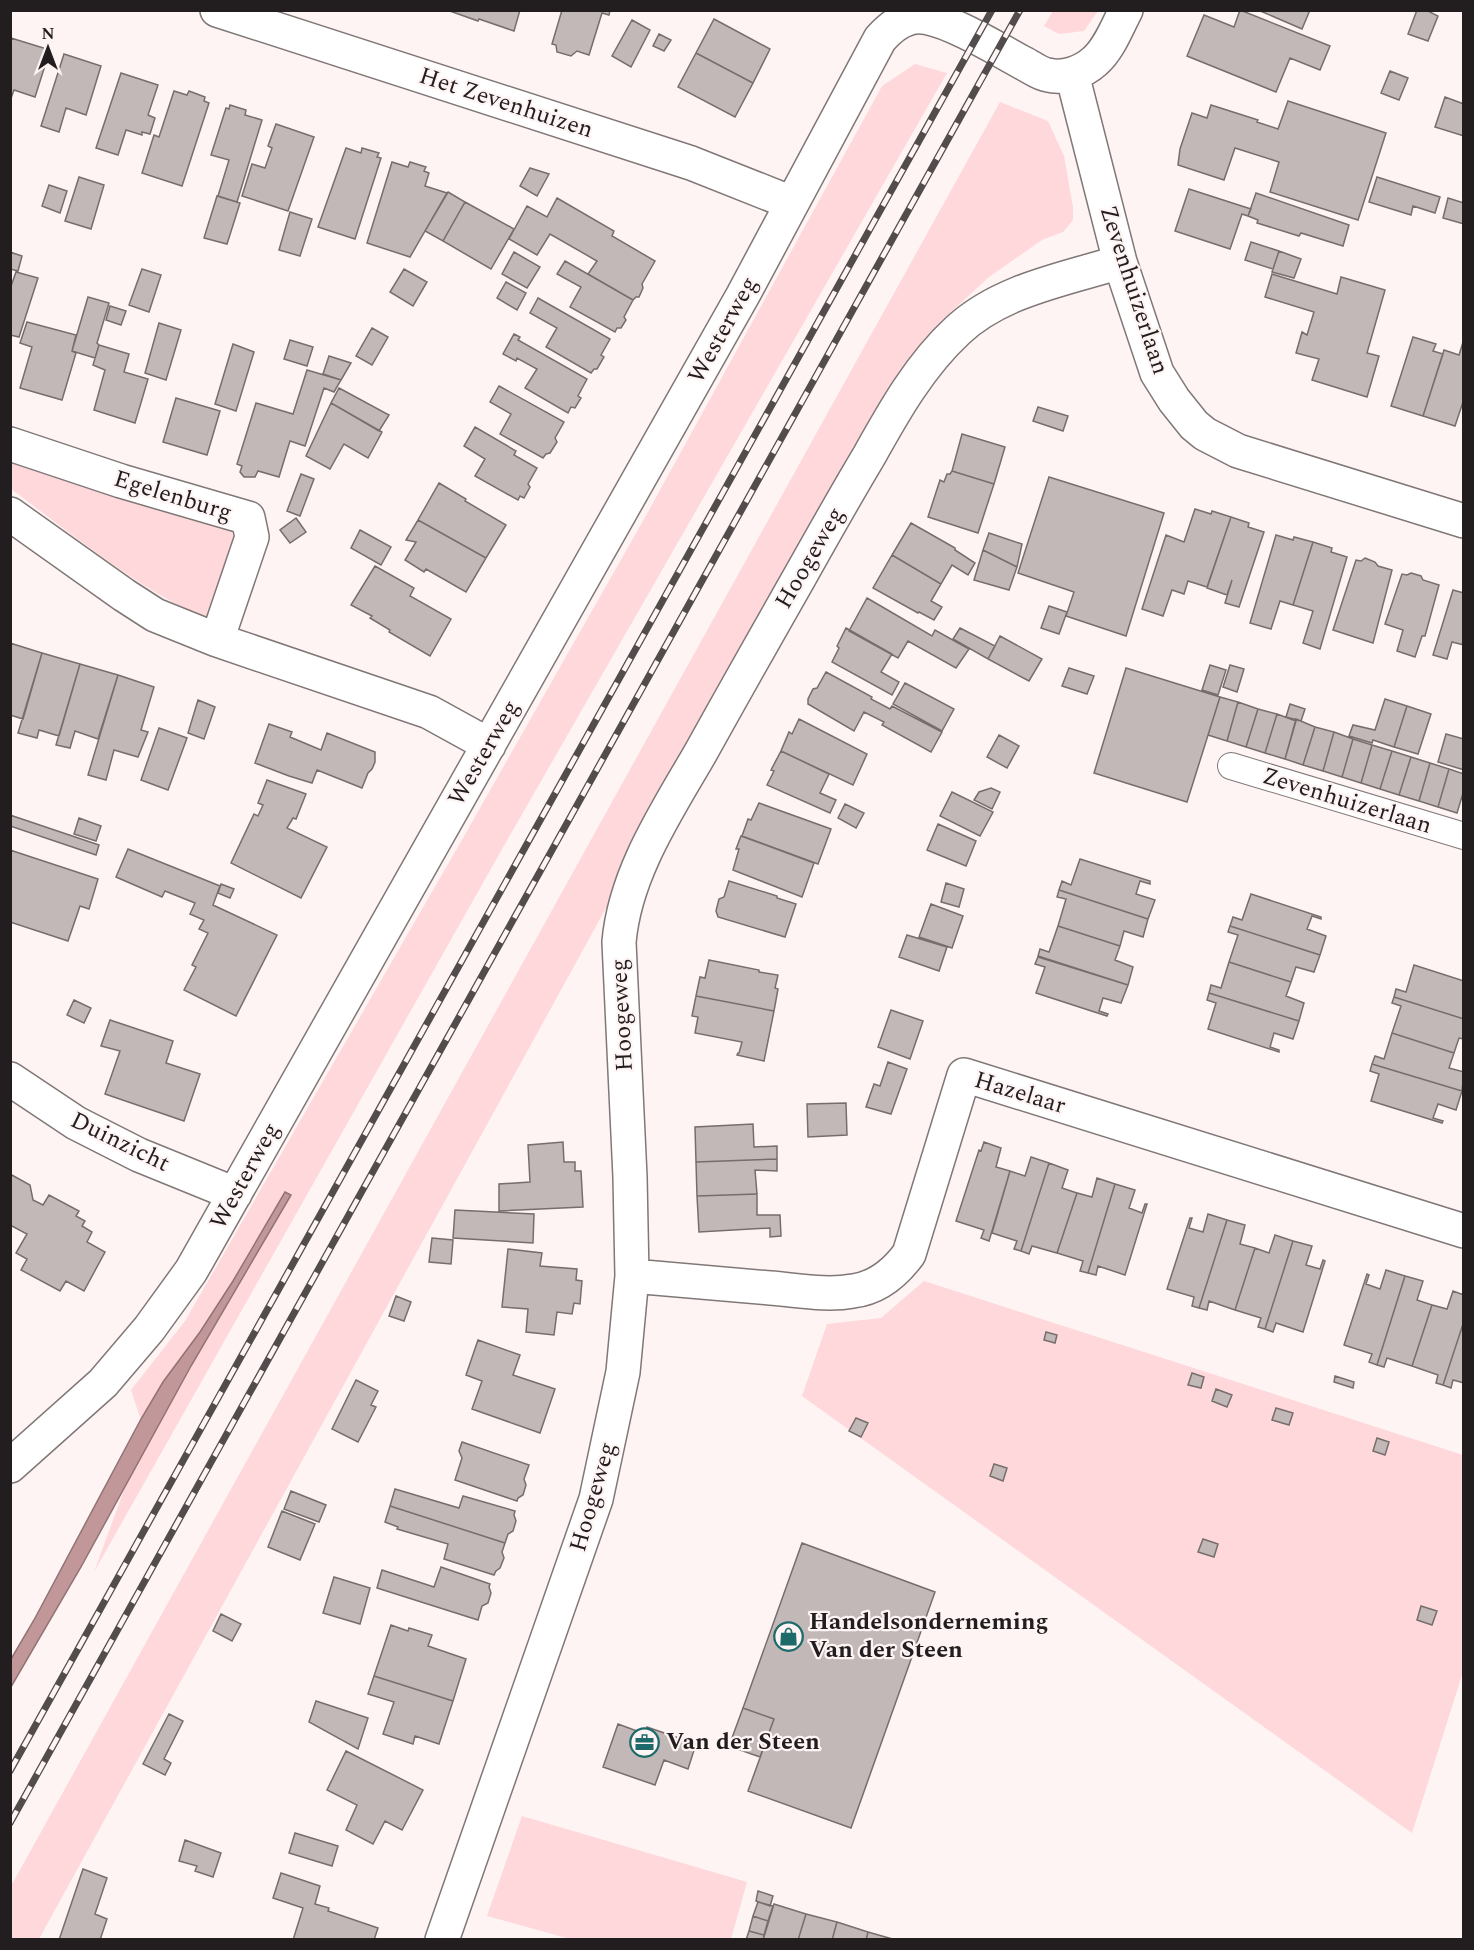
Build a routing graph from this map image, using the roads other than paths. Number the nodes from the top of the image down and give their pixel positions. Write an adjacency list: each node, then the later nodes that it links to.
1 (217, 10): 4 (street, Het Zevenhuizen)
2 (1126, 10): 5 (street)
3 (910, 14): 5 (street); 6 (street, Westerweg)
4 (292, 22): 6 (street, Het Zevenhuizen)
5 (1072, 74): 7 (street, Zevenhuizerlaan)
6 (792, 203): 12 (street, Westerweg)
7 (1120, 262): 10 (street, Zevenhuizerlaan); 18 (street, Hoogeweg)
8 (10, 444): 11 (street, Egelenburg)
9 (10, 514): 11 (street)
10 (1464, 521)
11 (218, 640): 12 (street)
12 (489, 745): 16 (street, Westerweg)
13 (1231, 766): 14 (lane, Zevenhuizerlaan)
14 (1464, 836)
15 (10, 1079): 16 (street, Duinzicht)
16 (235, 1194): 19 (street, Westerweg)
17 (1464, 1231): 18 (street, Hazelaar)
18 (632, 1276): 20 (street, Hoogeweg)
19 (10, 1466)
20 (442, 1940)

